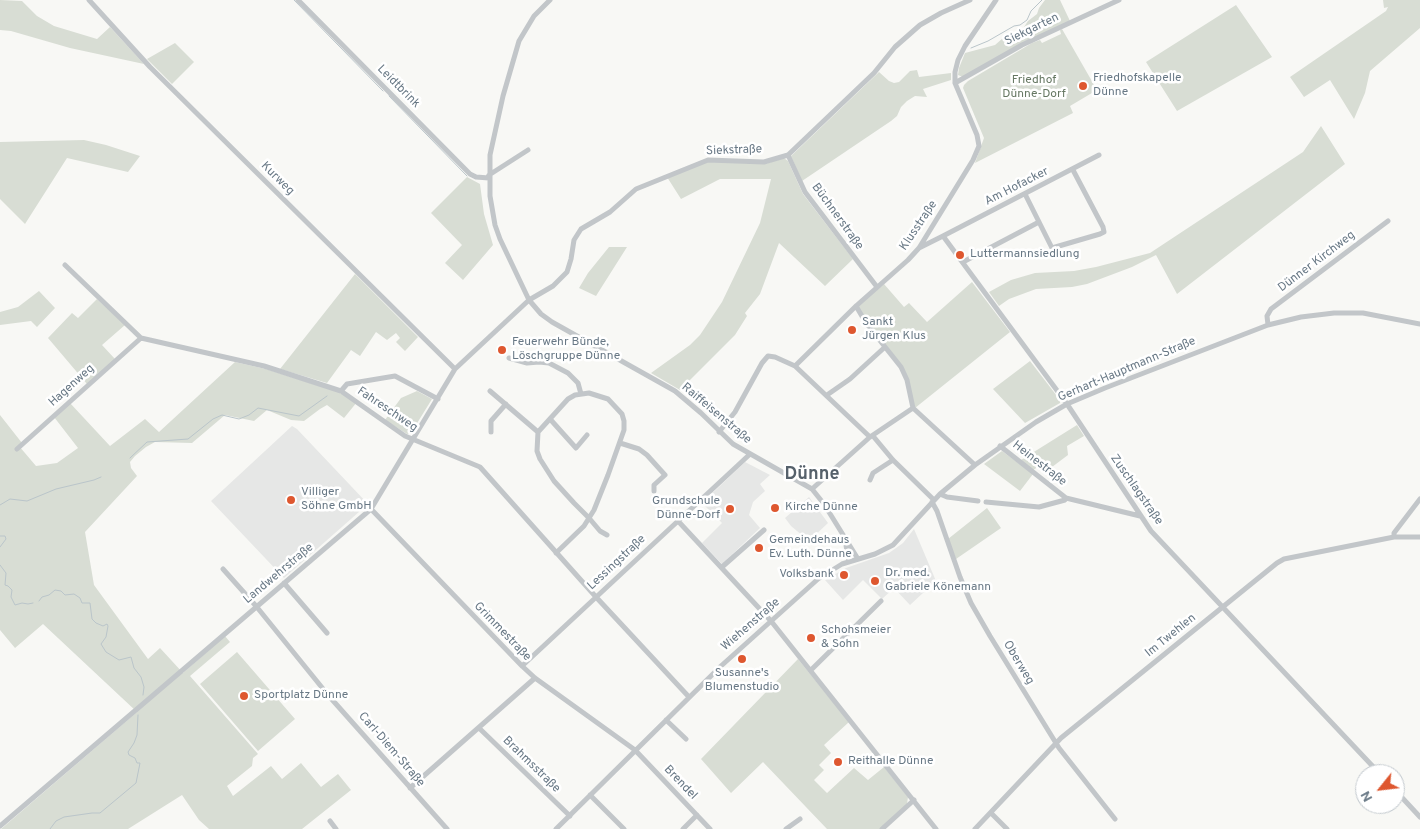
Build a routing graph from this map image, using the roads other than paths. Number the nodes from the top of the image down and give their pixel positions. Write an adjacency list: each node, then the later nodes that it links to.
1 (88, 0): 29 (street, Kurweg)
2 (298, 0): 12 (street, Leidtbrink)
3 (550, 0): 12 (street, Raiffeisenstraße)
4 (970, 0): 9 (street, Siekstraße)
5 (996, 0): 7 (street)
6 (1119, 0): 7 (street, Siekgarten)
7 (955, 82): 17 (street, Klusstraße)
8 (528, 150): 12 (street)
9 (788, 155): 20 (street, Büchnerstraße); 21 (street, Siekstraße)
10 (1099, 156): 11 (street, Am Hofacker)
11 (1072, 170): 13 (street, Am Hofacker); 15 (street)
12 (489, 176): 21 (street, Raiffeisenstraße)
13 (1025, 194): 15 (street); 16 (street, Am Hofacker)
14 (1388, 221): 24 (street, Dünner Kirchweg)
15 (1039, 222): 18 (street)
16 (943, 236): 17 (street); 18 (street, Zuschlagstraße)
17 (919, 248): 20 (street, Klusstraße)
18 (963, 262): 36 (street, Zuschlagstraße)
19 (65, 265): 25 (street)
20 (877, 287): 22 (street, Klusstraße)
21 (529, 300): 29 (street, Landwehrstraße); 41 (street, Raiffeisenstraße)
22 (856, 306): 26 (street); 28 (street, Klusstraße)
23 (1420, 324): 24 (street, Gerhart-Hauptmann-Straße)
24 (1268, 325): 36 (street, Gerhart-Hauptmann-Straße)
25 (141, 338): 31 (street, Fahreschweg); 47 (street, Hagenweg)
26 (885, 347): 33 (street); 37 (street)
27 (510, 358): 32 (street)
28 (795, 366): 33 (street); 41 (street)
29 (455, 368): 34 (street, Landwehrstraße)
30 (490, 390): 35 (street)
31 (341, 391): 34 (street); 44 (street, Fahreschweg)
32 (581, 394): 38 (street); 45 (street)
33 (827, 395): 43 (street)
34 (438, 399): 44 (street, Landwehrstraße)
35 (506, 404): 39 (street); 40 (street)
36 (1067, 404): 46 (street, Gerhart-Hauptmann-Straße); 61 (street, Zuschlagstraße)
37 (913, 408): 43 (street); 50 (street)
38 (550, 419): 40 (street); 42 (street)
39 (491, 432)
40 (538, 432): 62 (street)
41 (719, 432): 48 (street, Raiffeisenstraße)
42 (587, 435)
43 (871, 436): 49 (street); 52 (street)
44 (413, 440): 60 (street, Landwehrstraße); 69 (street, Fahreschweg)
45 (620, 443): 53 (street); 62 (street)
46 (1000, 446): 50 (street, Gerhart-Hauptmann-Straße); 55 (street, Heinestraße)
47 (17, 449)
48 (749, 455): 52 (street, Raiffeisenstraße); 63 (street, Lessingstraße)
49 (893, 460): 51 (street); 57 (street)
50 (975, 465): 54 (street, Gerhart-Hauptmann-Straße)
51 (870, 480)
52 (812, 489): 67 (street, Raiffeisenstraße)
53 (654, 492)
54 (940, 494): 57 (street, Gerhart-Hauptmann-Straße); 58 (street)
55 (1066, 498): 59 (street, Heinestraße); 61 (street, Heinestraße)
56 (1420, 499): 68 (street)
57 (933, 501): 70 (street, Gerhart-Hauptmann-Straße); 88 (street, Oberweg)
58 (978, 501)
59 (986, 502)
60 (371, 509): 74 (street, Landwehrstraße); 81 (street, Grimmestraße)
61 (1140, 516): 78 (street, Zuschlagstraße)
62 (589, 518): 65 (street); 69 (street)
63 (678, 521): 72 (street); 75 (street, Lessingstraße)
64 (764, 530): 72 (street)
65 (607, 535)
66 (1420, 536): 68 (street, Im Twehlen)
67 (845, 537): 70 (street, Raiffeisenstraße); 71 (street, Raiffeisenstraße)
68 (1394, 537): 78 (street, Im Twehlen)
69 (556, 552): 75 (street, Fahreschweg)
70 (858, 558): 71 (street, Wiehenstraße)
71 (849, 562): 79 (street, Wiehenstraße)
72 (722, 567): 79 (street)
73 (223, 569): 77 (street, Carl-Diem-Straße)
74 (284, 583): 77 (street, Landwehrstraße); 80 (street)
75 (596, 597): 81 (street, Lessingstraße); 84 (street, Fahreschweg)
76 (881, 601): 82 (street)
77 (256, 606): 91 (street, Carl-Diem-Straße); 102 (street, Landwehrstraße)
78 (1223, 607): 88 (street, Im Twehlen); 90 (street, Zuschlagstraße)
79 (772, 620): 82 (street); 84 (street, Wiehenstraße)
80 (327, 633)
81 (522, 666): 83 (street, Grimmestraße)
82 (811, 670): 93 (street)
83 (535, 678): 86 (street); 89 (street, Grimmestraße)
84 (689, 697): 85 (street, Wiehenstraße)
85 (666, 720): 87 (street); 89 (street, Wiehenstraße)
86 (479, 728): 91 (street); 97 (street, Brahmsstraße)
87 (686, 739)
88 (1055, 743): 95 (street, Im Twehlen); 100 (street, Oberweg)
89 (635, 750): 92 (street, Wiehenstraße); 96 (street, Brendel)
90 (1371, 764)
91 (410, 788): 104 (street, Carl-Diem-Straße)
92 (590, 795): 97 (street, Wiehenstraße); 106 (street)
93 (914, 800): 110 (street); 111 (street)
94 (1405, 801): 98 (street)
95 (991, 813): 112 (street, Im Twehlen); 113 (street)
96 (697, 815): 107 (street); 108 (street, Brendel)
97 (570, 816): 105 (street, Wiehenstraße)
98 (1420, 817)
99 (800, 819): 109 (street)
100 (1115, 819)
101 (330, 820): 103 (street)
102 (0, 826)
103 (336, 829)
104 (447, 829)
105 (556, 829)
106 (624, 829)
107 (683, 829)
108 (710, 829)
109 (786, 829)
110 (882, 829)
111 (936, 829)
112 (975, 829)
113 (1007, 829)

